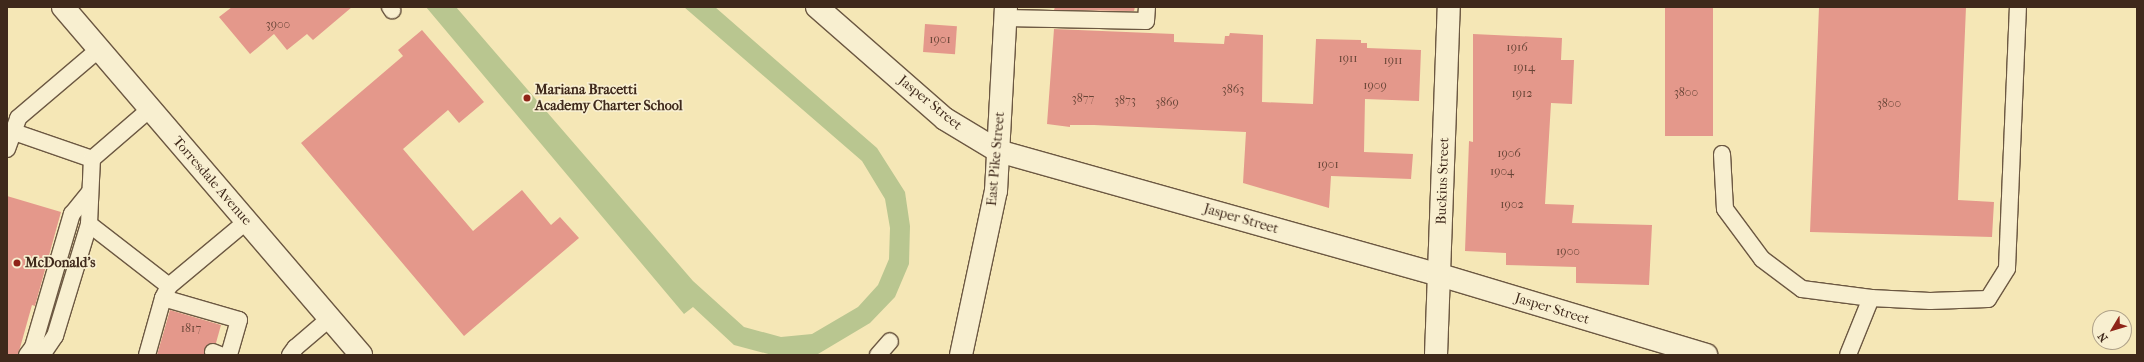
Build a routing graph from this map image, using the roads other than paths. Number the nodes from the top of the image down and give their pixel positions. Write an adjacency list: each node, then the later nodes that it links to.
1 (62, 7): 8 (street, Torresdale Avenue)
2 (817, 7): 7 (street, Jasper Street)
3 (1147, 7): 6 (lane)
4 (1449, 7): 18 (street, Buckius Street)
5 (2018, 7): 20 (lane)
6 (1006, 12): 12 (street, East Pike Street)
7 (837, 15): 12 (street, Jasper Street)
8 (99, 49): 9 (street, Torresdale Avenue); 10 (lane)
9 (150, 109): 14 (lane); 16 (street, Torresdale Avenue)
10 (14, 132): 11 (lane); 14 (lane)
11 (7, 149)
12 (998, 151): 18 (street, Jasper Street); 30 (street, East Pike Street)
13 (1722, 154): 20 (lane)
14 (92, 159): 15 (lane)
15 (88, 193): 17 (lane); 23 (lane)
16 (247, 221): 19 (lane); 21 (street, Torresdale Avenue)
17 (89, 224): 19 (lane); 24 (lane)
18 (1440, 275): 31 (street, Buckius Street); 32 (street, Jasper Street)
19 (166, 292): 25 (lane); 26 (lane)
20 (1871, 298): 33 (lane)
21 (330, 318): 27 (lane); 28 (street, Torresdale Avenue)
22 (890, 341): 29 (lane)
23 (27, 355)
24 (42, 355)
25 (147, 355)
26 (229, 355)
27 (290, 355)
28 (361, 355)
29 (878, 355)
30 (961, 355)
31 (1436, 355)
32 (1706, 355)
33 (1848, 355)

